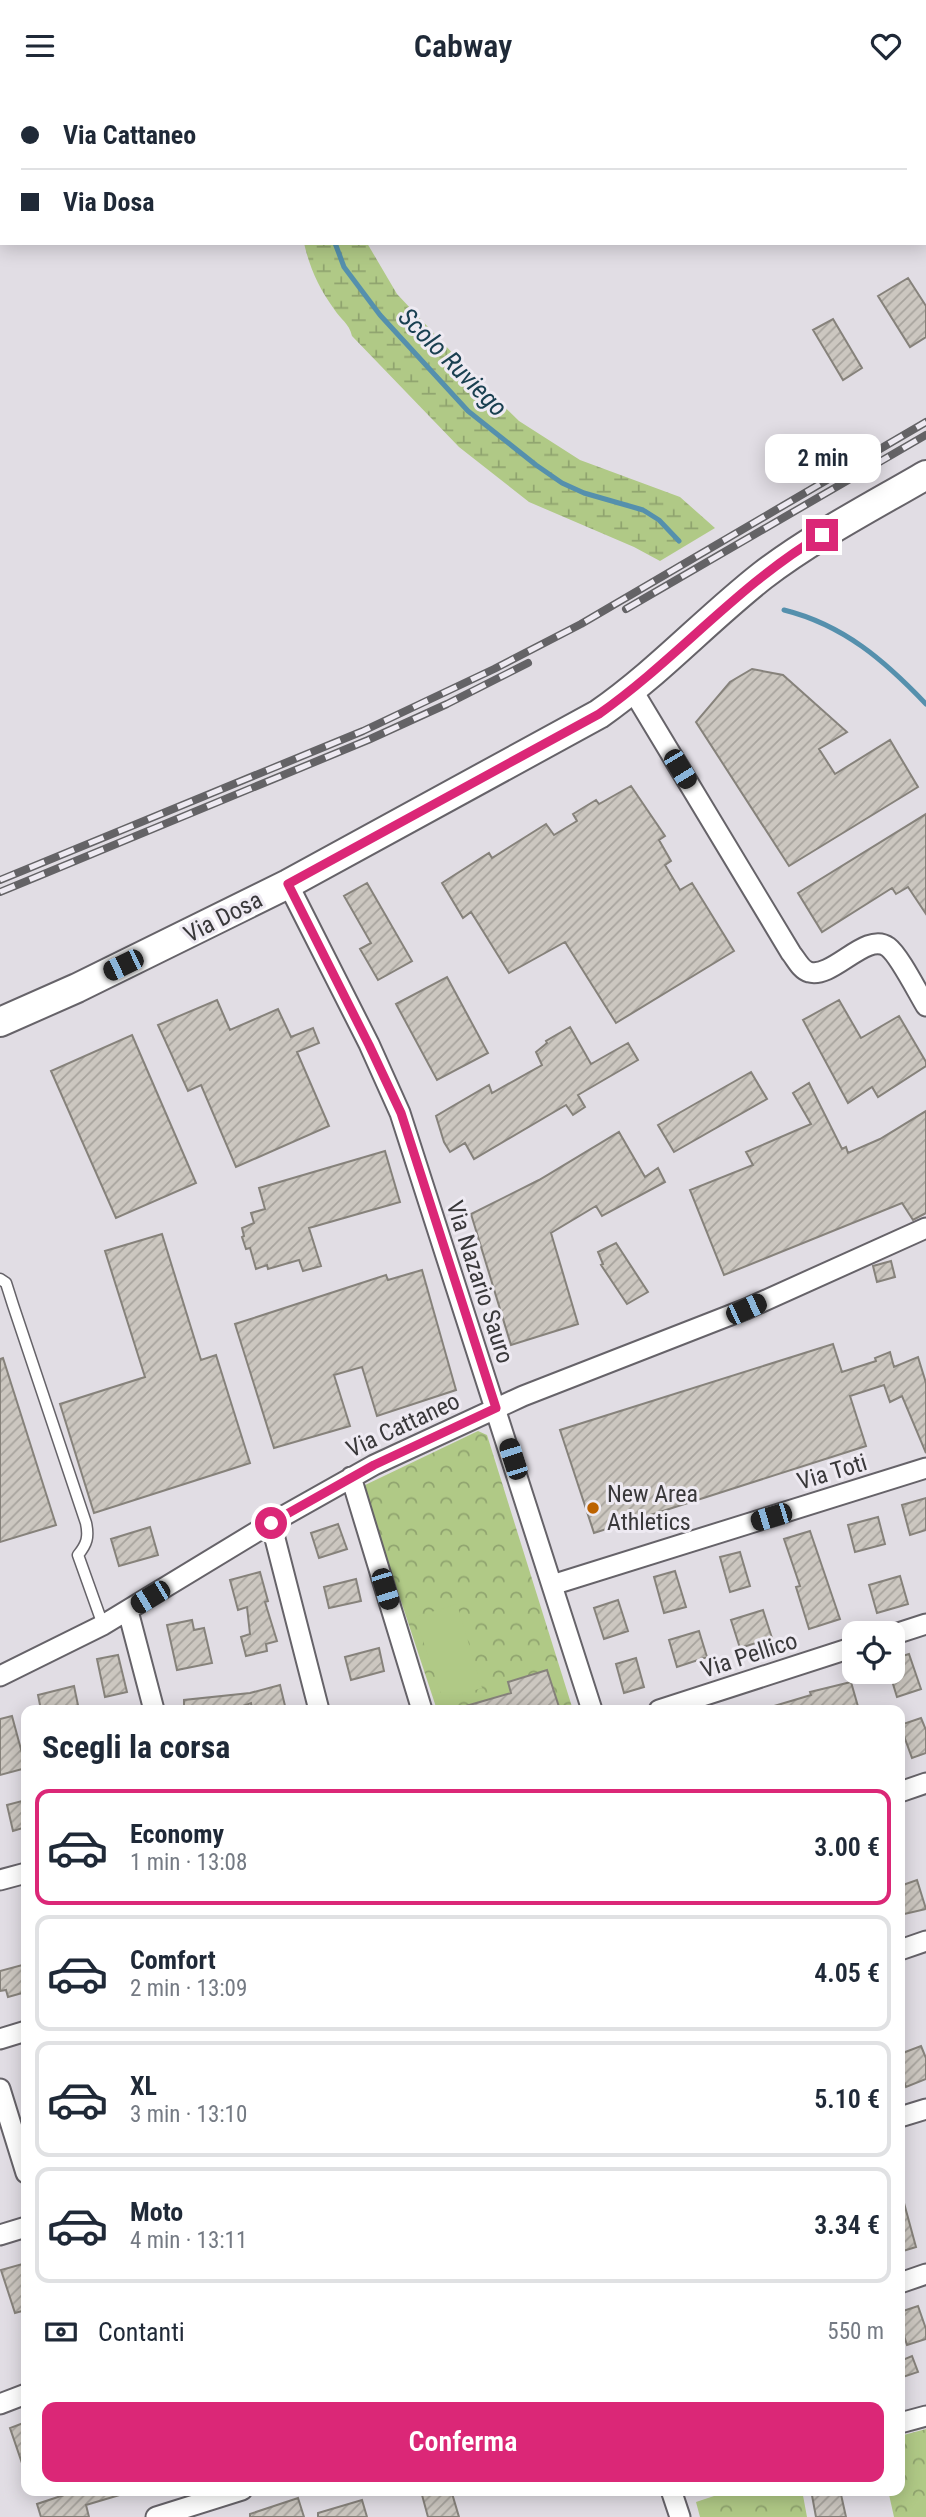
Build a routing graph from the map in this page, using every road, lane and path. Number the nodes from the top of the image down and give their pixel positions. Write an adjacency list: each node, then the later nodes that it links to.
1 (926, 475): 2 (street, Via Dosa)
2 (633, 691): 3 (street, Via Dosa); 4 (street)
3 (288, 884): 5 (street, Via Dosa); 8 (street, Via Nazario Sauro)
4 (926, 1006)
5 (0, 1022)
6 (926, 1228): 8 (street, Via Cattaneo)
7 (0, 1279): 15 (lane)
8 (496, 1408): 10 (street, Via Cattaneo); 12 (street, Via Nazario Sauro)
9 (926, 1468): 12 (street, Via Toti)
10 (351, 1477): 11 (street, Via Cattaneo); 21 (street)
11 (271, 1523): 13 (street, Via Cattaneo); 20 (street)
12 (552, 1585): 22 (street, Via Nazario Sauro)
13 (128, 1611): 15 (street, Via Cattaneo); 19 (street)
14 (926, 1624): 16 (street)
15 (103, 1625): 18 (street, Via Cattaneo)
16 (905, 1631)
17 (842, 1651): 23 (street, Via Pellico)
18 (0, 1677)
19 (152, 1705)
20 (318, 1705)
21 (420, 1705)
22 (590, 1705)
23 (674, 1705)
24 (926, 1783): 25 (street)
25 (905, 1790)
26 (21, 1874): 27 (street)
27 (0, 1880)
28 (926, 1941): 29 (street)
29 (905, 1948)
30 (21, 2033): 31 (street)
31 (0, 2039)
32 (0, 2089): 35 (street)
33 (926, 2109): 34 (street)
34 (905, 2115)
35 (21, 2157)
36 (21, 2229): 37 (street)
37 (0, 2235)
38 (926, 2274): 39 (street)
39 (905, 2281)
40 (21, 2397): 41 (street)
41 (0, 2404)
42 (926, 2416): 43 (street)
43 (905, 2422)
44 (223, 2496): 46 (street)
45 (675, 2496): 47 (street)
46 (156, 2517)
47 (680, 2517)

